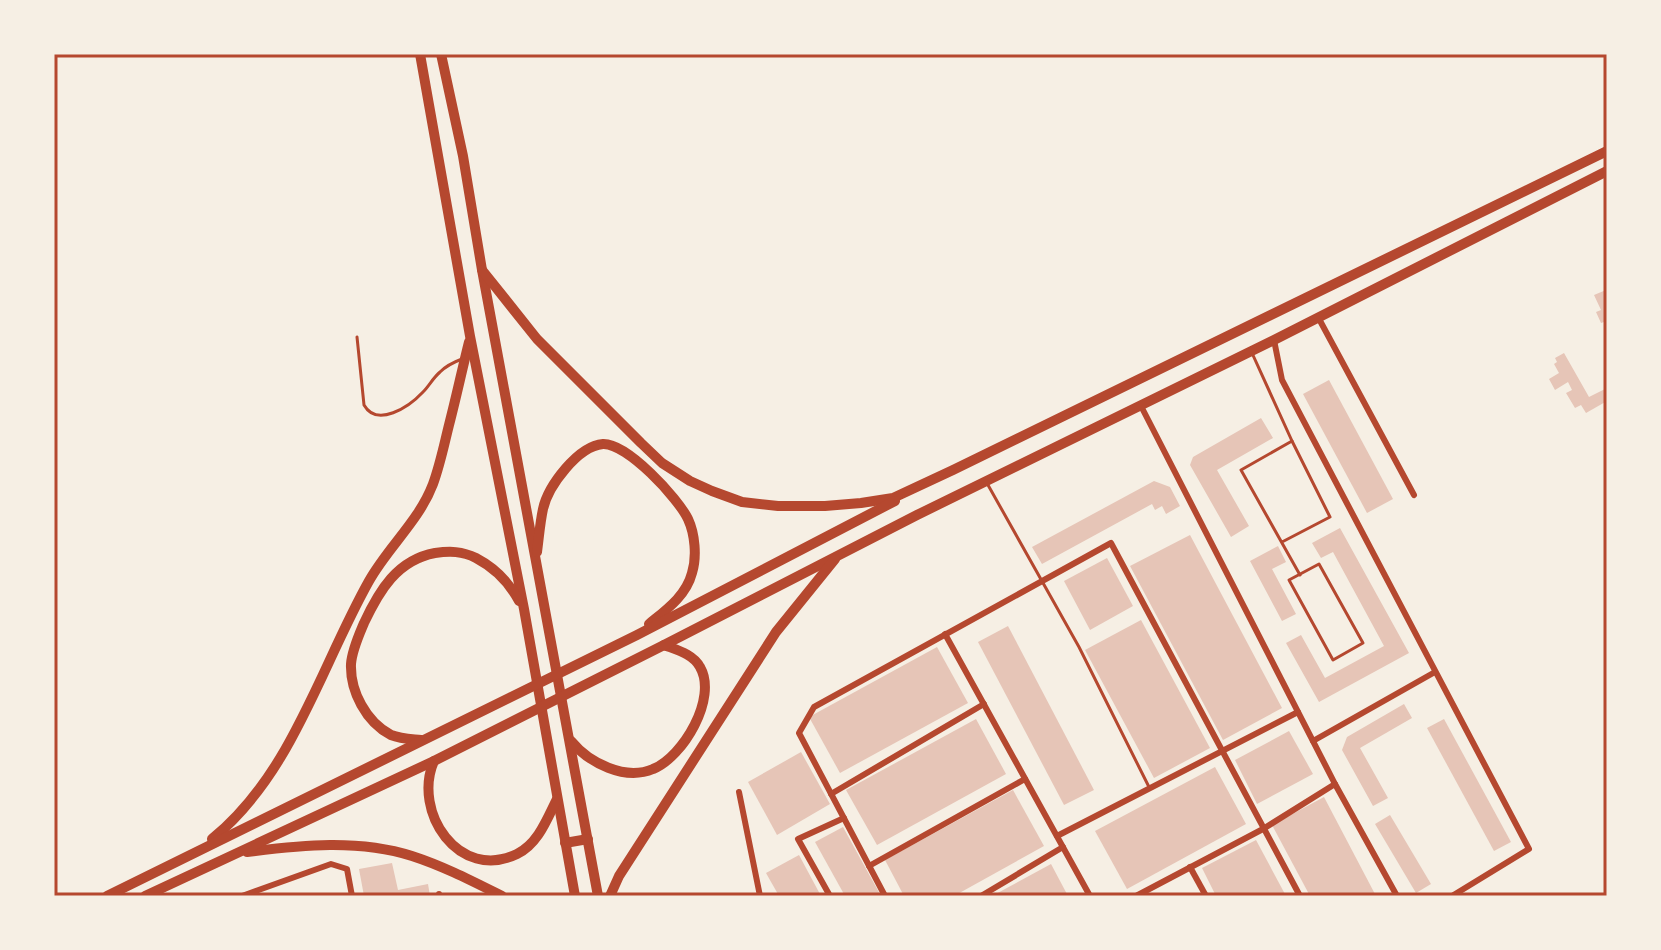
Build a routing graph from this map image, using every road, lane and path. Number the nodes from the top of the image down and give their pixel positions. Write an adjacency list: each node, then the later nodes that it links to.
1 (420, 54): 6 (highway)
2 (441, 54): 5 (highway)
3 (1607, 151): 16 (highway)
4 (1607, 171): 8 (highway)
5 (479, 253): 6 (highway); 7 (highway)
6 (456, 257): 9 (highway)
7 (482, 270): 16 (highway); 21 (highway)
8 (1318, 317): 11 (highway); 18 (street)
9 (470, 336): 13 (highway); 24 (highway)
10 (357, 337): 13 (lane)
11 (1274, 340): 12 (highway); 28 (street)
12 (1251, 351): 14 (highway); 15 (lane)
13 (465, 357): 48 (highway)
14 (1141, 406): 17 (highway); 30 (street)
15 (1292, 441): 19 (lane); 19 (lane)
16 (953, 470): 26 (highway)
17 (985, 481): 20 (highway); 23 (lane)
18 (1414, 495)
19 (1282, 542): 22 (lane)
20 (840, 554): 27 (highway); 59 (highway)
21 (536, 561): 26 (highway); 32 (highway)
22 (1300, 575): 22 (lane)
23 (1042, 581): 25 (street); 34 (street); 38 (lane)
24 (524, 609): 31 (highway); 41 (highway)
25 (945, 634): 29 (street); 40 (street)
26 (637, 635): 31 (highway)
27 (664, 645): 32 (highway); 35 (highway)
28 (1435, 672): 33 (street); 69 (street)
29 (984, 704): 36 (street); 40 (street)
30 (1298, 712): 33 (street); 34 (street)
31 (423, 740): 48 (highway)
32 (571, 741): 45 (highway)
33 (1313, 741): 37 (street)
34 (1222, 752): 38 (street); 43 (street)
35 (434, 761): 41 (highway); 49 (highway)
36 (1025, 779): 44 (street); 50 (street)
37 (1335, 784): 43 (street); 68 (street)
38 (1150, 789): 44 (street)
39 (739, 792): 60 (street)
40 (831, 794): 42 (street)
41 (557, 798): 46 (highway)
42 (844, 818): 50 (street); 61 (street)
43 (1263, 829): 51 (street); 67 (street)
44 (1057, 836): 47 (street)
45 (588, 839): 46 (highway); 58 (highway)
46 (565, 843): 57 (highway)
47 (1063, 847): 63 (street); 64 (street)
48 (196, 852): 52 (highway)
49 (237, 853): 53 (highway); 56 (highway)
50 (869, 866): 62 (street)
51 (1190, 867): 65 (street); 66 (street)
52 (107, 896)
53 (145, 896)
54 (242, 896): 55 (street)
55 (352, 896)
56 (502, 896)
57 (575, 896)
58 (598, 896)
59 (610, 896)
60 (760, 896)
61 (830, 896)
62 (885, 896)
63 (981, 896)
64 (1090, 896)
65 (1136, 896)
66 (1206, 896)
67 (1300, 896)
68 (1397, 896)
69 (1452, 896)

